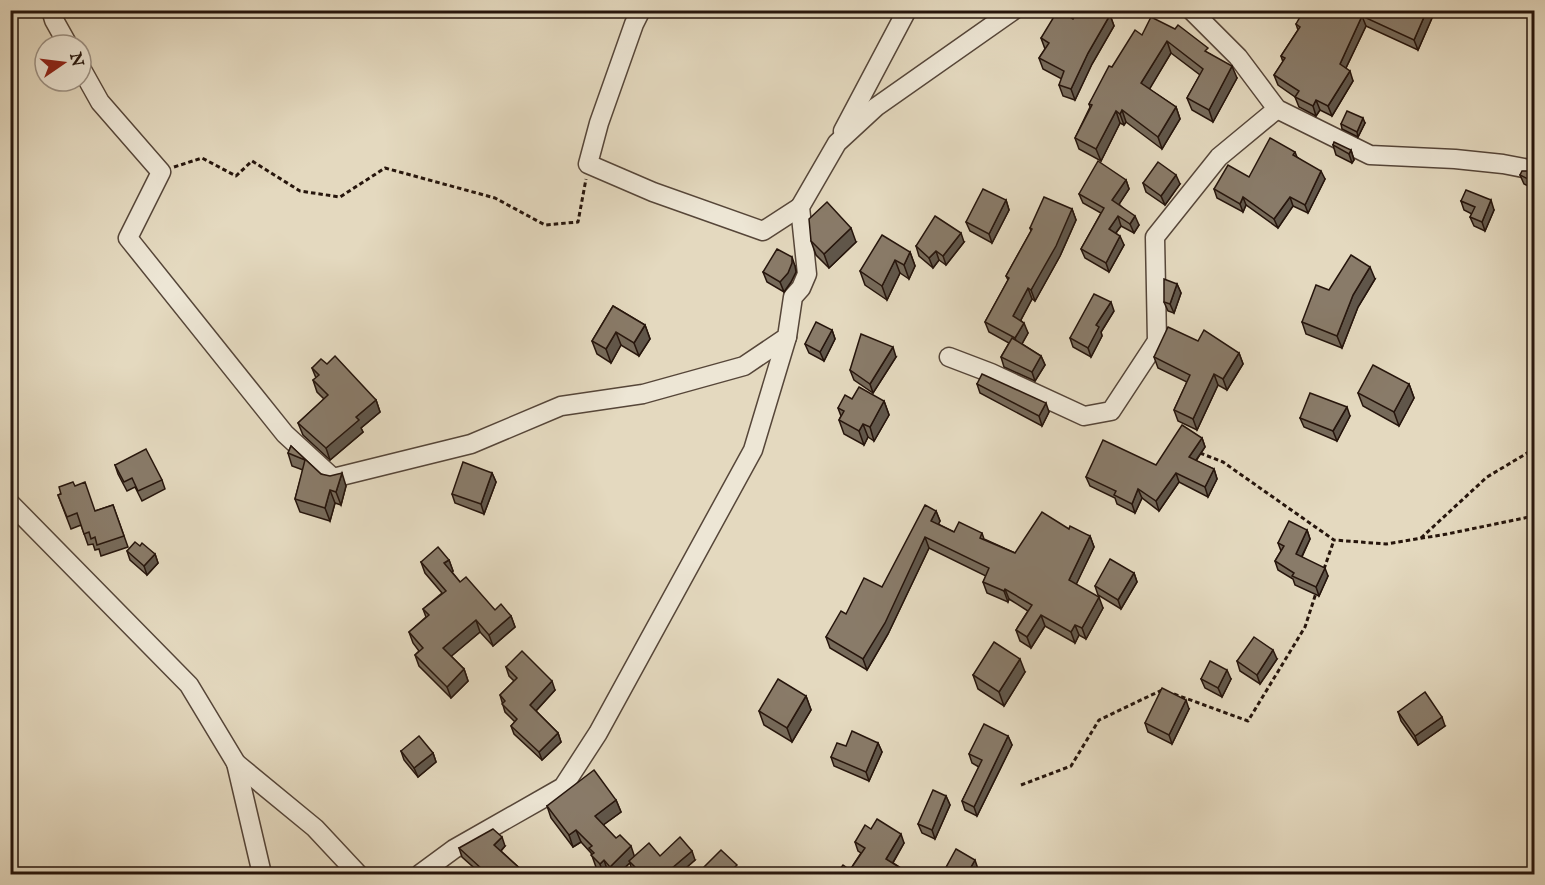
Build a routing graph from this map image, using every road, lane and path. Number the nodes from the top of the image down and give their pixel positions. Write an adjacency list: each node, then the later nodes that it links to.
1 (51, 10): 6 (street)
2 (640, 10): 10 (street)
3 (907, 10): 9 (street)
4 (1014, 10): 9 (street)
5 (1191, 10): 8 (street)
6 (61, 33)
7 (93, 89): 12 (street)
8 (1277, 110): 11 (street); 15 (street)
9 (837, 143): 13 (street)
10 (588, 164): 12 (path); 13 (street)
11 (1534, 170)
12 (161, 172): 14 (street)
13 (800, 207): 14 (street)
14 (787, 337): 28 (street)
15 (949, 357)
16 (1534, 449): 20 (path)
17 (1197, 452): 21 (path)
18 (10, 503): 24 (street)
19 (1534, 516): 20 (path)
20 (1421, 538): 21 (path)
21 (1334, 540): 22 (path)
22 (1323, 573)
23 (1319, 584): 25 (path)
24 (236, 763): 26 (street); 27 (street)
25 (1021, 785)
26 (262, 874)
27 (358, 874)
28 (420, 874)

